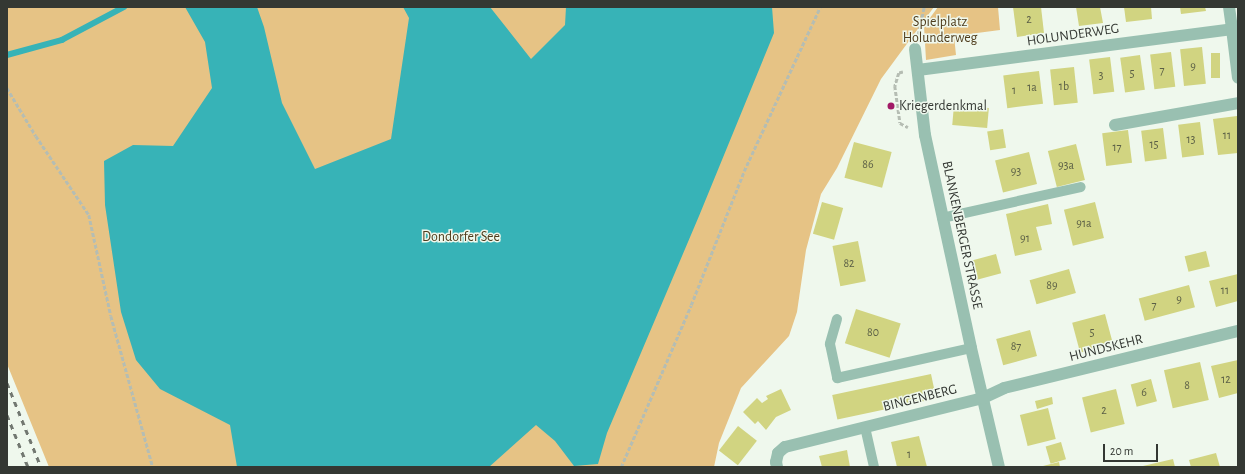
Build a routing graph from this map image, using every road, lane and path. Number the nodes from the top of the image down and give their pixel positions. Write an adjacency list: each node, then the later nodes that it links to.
1 (820, 7): 20 (path)
2 (924, 7): 5 (path)
3 (1229, 7): 4 (street)
4 (1232, 29): 6 (street, HOLUNDERWEG); 7 (street)
5 (915, 49): 6 (street, BLANKENBERGER STRASSE)
6 (918, 70): 11 (street, BLANKENBERGER STRASSE); 11 (path)
7 (1238, 78)
8 (7, 88): 19 (path)
9 (1238, 103): 10 (street)
10 (1115, 125)
11 (925, 135): 13 (street, BLANKENBERGER STRASSE)
12 (1080, 187): 13 (lane)
13 (942, 218): 16 (street, BLANKENBERGER STRASSE)
14 (837, 319): 16 (lane)
15 (1238, 331): 17 (street, HUNDSKEHR)
16 (971, 348): 17 (street, BLANKENBERGER STRASSE)
17 (983, 398): 18 (street, BINGENBERG); 23 (street, BLANKENBERGER STRASSE)
18 (865, 427): 21 (street, BINGENBERG); 22 (lane)
19 (153, 467)
20 (621, 467)
21 (777, 467)
22 (874, 467)
23 (999, 467)

